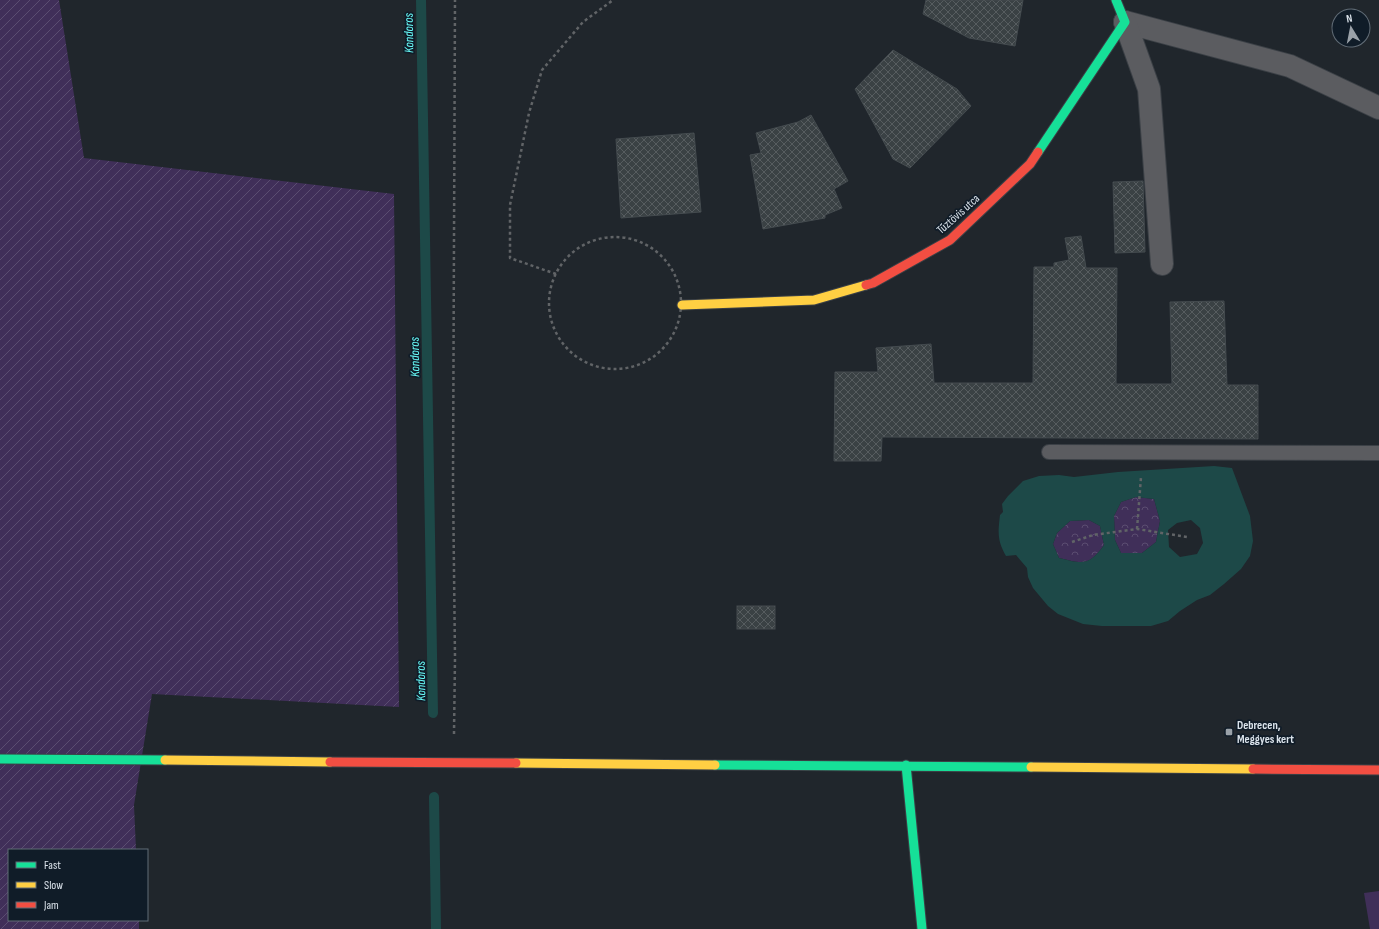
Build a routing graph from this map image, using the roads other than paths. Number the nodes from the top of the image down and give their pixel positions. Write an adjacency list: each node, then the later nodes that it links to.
1 (1116, 0): 2 (main road)
2 (1125, 22): 3 (street); 4 (street); 5 (main road, Tűztövis utca)
3 (1379, 108)
4 (1162, 264)
5 (682, 305)
6 (1049, 452): 7 (lane)
7 (1379, 453)
8 (0, 758): 9 (main road)
9 (906, 765): 10 (main road); 11 (main road)
10 (1379, 770)
11 (922, 929)

